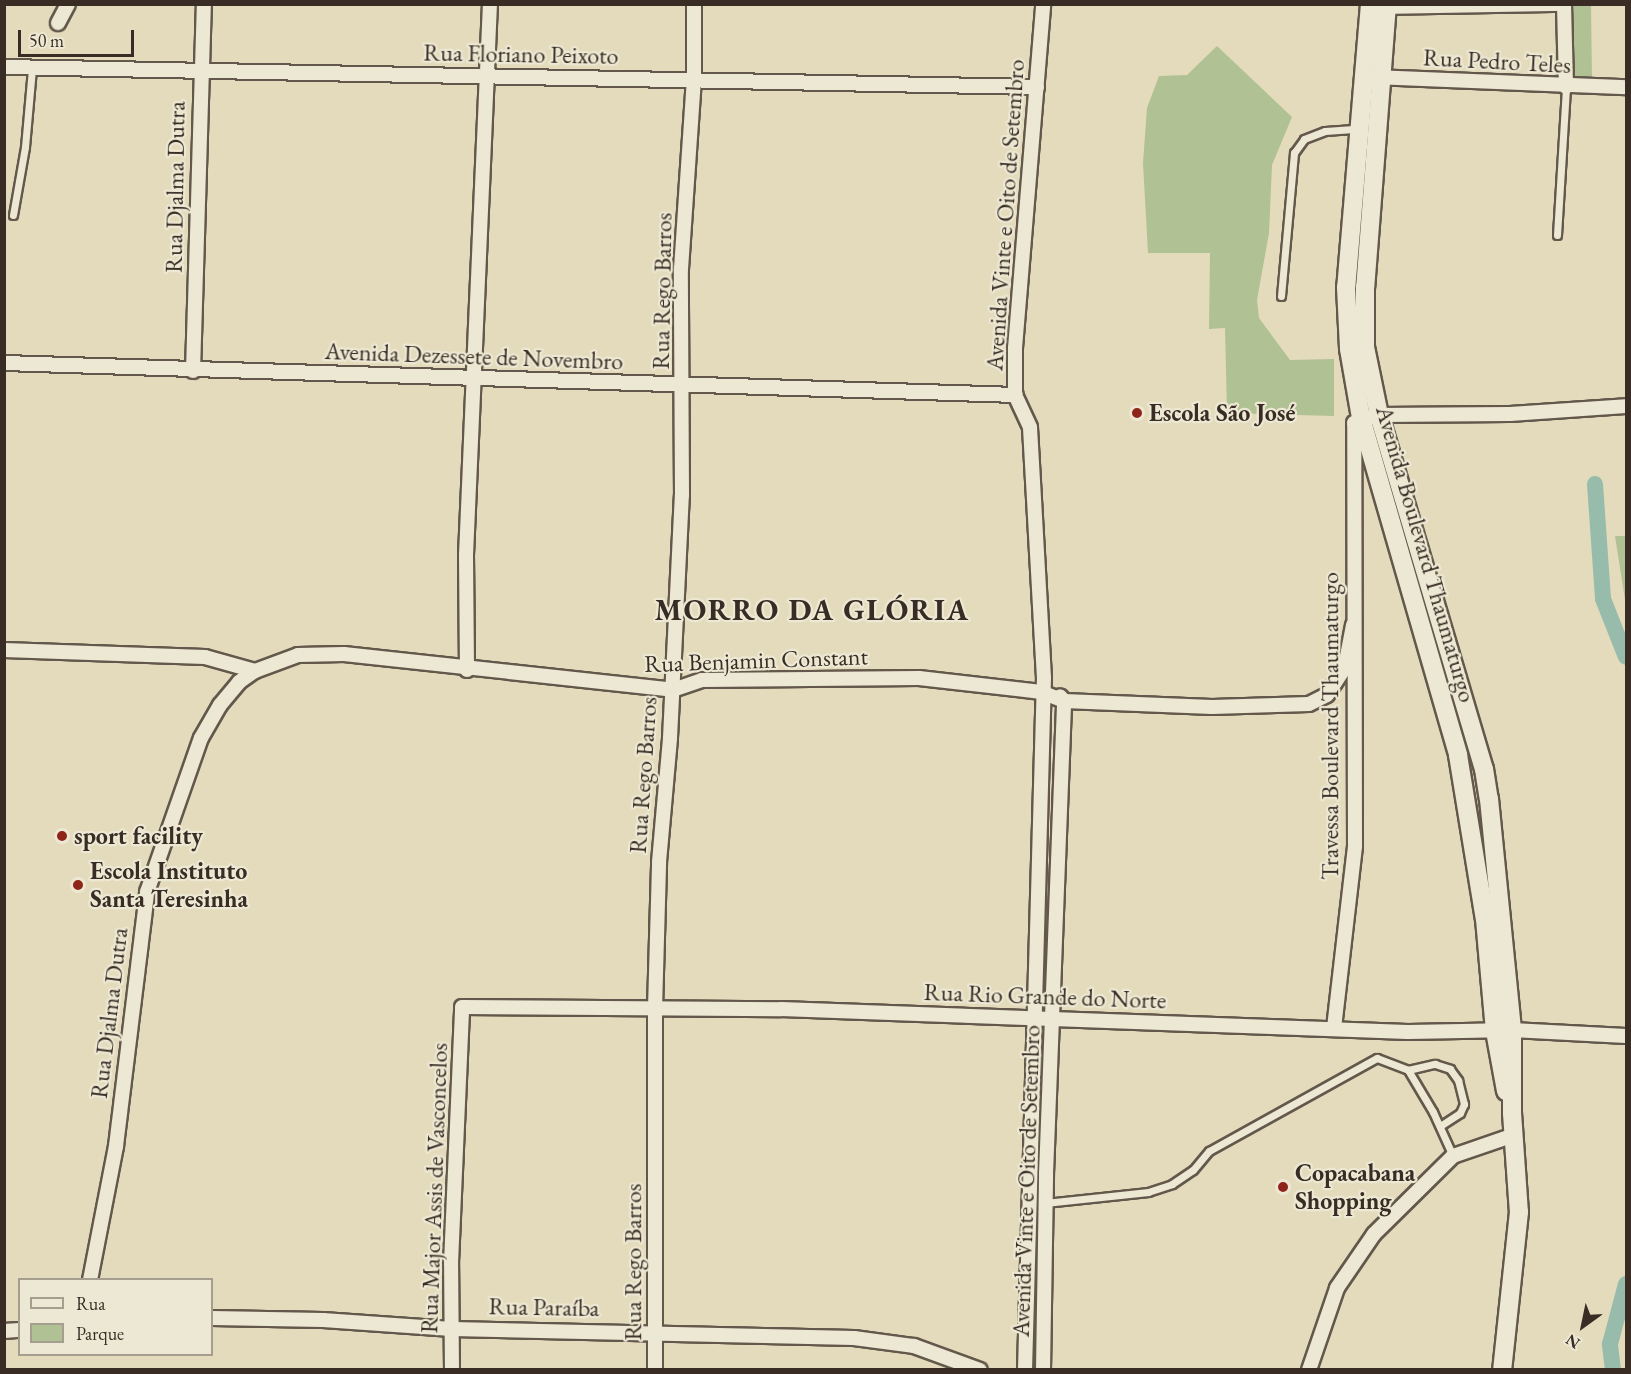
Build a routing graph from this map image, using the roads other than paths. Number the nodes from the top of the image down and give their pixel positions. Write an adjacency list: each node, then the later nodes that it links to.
1 (68, 4): 9 (street)
2 (204, 4): 12 (street, Rua Djalma Dutra)
3 (490, 4): 13 (street)
4 (694, 4): 15 (street, Rua Rego Barros)
5 (1043, 4): 16 (street, Avenida Vinte e Oito de Setembro)
6 (1560, 4): 8 (street)
7 (1564, 4): 17 (street)
8 (1382, 5): 14 (main road, Avenida Boulevard Thaumaturgo)
9 (58, 23)
10 (4, 67): 11 (street, Rua Floriano Peixoto)
11 (32, 68): 12 (street, Rua Floriano Peixoto); 20 (lane)
12 (201, 70): 13 (street, Rua Floriano Peixoto); 24 (street, Rua Djalma Dutra)
13 (485, 76): 15 (street, Rua Floriano Peixoto); 25 (street)
14 (1375, 77): 17 (street, Rua Pedro Teles); 19 (main road, Avenida Boulevard Thaumaturgo)
15 (694, 79): 16 (street, Rua Floriano Peixoto); 26 (street, Rua Rego Barros)
16 (1037, 87): 27 (street, Avenida Vinte e Oito de Setembro)
17 (1566, 87): 18 (street, Rua Pedro Teles); 21 (lane)
18 (1626, 87)
19 (1369, 130): 22 (lane); 31 (main road, Avenida Boulevard Thaumaturgo); 32 (main road, Avenida Boulevard Thaumaturgo)
20 (13, 214)
21 (1557, 235)
22 (1281, 296)
23 (4, 363): 24 (street, Avenida Dezessete de Novembro)
24 (193, 370): 25 (street, Avenida Dezessete de Novembro)
25 (472, 379): 26 (street, Avenida Dezessete de Novembro); 37 (street)
26 (682, 385): 27 (street, Avenida Dezessete de Novembro); 40 (street, Rua Rego Barros)
27 (1015, 395): 39 (street, Avenida Vinte e Oito de Setembro)
28 (1626, 406): 29 (street)
29 (1577, 411): 30 (street); 31 (street)
30 (1626, 414)
31 (1380, 415): 32 (street); 34 (main road, Avenida Boulevard Thaumaturgo)
32 (1358, 421): 33 (street, Travessa Boulevard Thaumaturgo); 36 (main road, Avenida Boulevard Thaumaturgo)
33 (1353, 625): 42 (street, Rua Benjamin Constant); 47 (street, Travessa Boulevard Thaumaturgo)
34 (1448, 648): 36 (main road); 48 (main road, Avenida Boulevard Thaumaturgo)
35 (4, 650): 38 (street)
36 (1429, 653): 48 (main road, Avenida Boulevard Thaumaturgo)
37 (467, 670): 38 (street, Rua Benjamin Constant); 40 (street, Rua Benjamin Constant)
38 (255, 671): 57 (street, Rua Djalma Dutra)
39 (1044, 678): 41 (street, Avenida Vinte e Oito de Setembro); 42 (street)
40 (673, 690): 41 (street, Rua Benjamin Constant); 44 (street, Rua Rego Barros)
41 (1041, 692): 42 (street, Rua Benjamin Constant); 45 (street, Avenida Vinte e Oito de Setembro)
42 (1064, 701): 46 (street, Avenida Vinte e Oito de Setembro)
43 (462, 1007): 44 (street, Rua Rio Grande do Norte); 59 (street, Rua Major Assis de Vasconcelos)
44 (655, 1009): 45 (street, Rua Rio Grande do Norte); 60 (street, Rua Rego Barros)
45 (1034, 1019): 46 (street, Rua Rio Grande do Norte); 54 (street, Avenida Vinte e Oito de Setembro)
46 (1053, 1020): 47 (street, Rua Rio Grande do Norte); 55 (street, Avenida Vinte e Oito de Setembro)
47 (1334, 1028): 48 (street, Rua Rio Grande do Norte)
48 (1503, 1031): 49 (street, Rua Rio Grande do Norte); 52 (main road, Avenida Boulevard Thaumaturgo)
49 (1626, 1036)
50 (1407, 1070): 51 (lane); 51 (lane); 56 (lane)
51 (1440, 1126): 53 (lane)
52 (1514, 1135): 53 (street); 67 (main road, Avenida Boulevard Thaumaturgo)
53 (1453, 1156): 66 (street)
54 (1028, 1173): 55 (street); 64 (street, Avenida Vinte e Oito de Setembro)
55 (1046, 1174): 56 (street, Avenida Vinte e Oito de Setembro)
56 (1045, 1203): 65 (street, Avenida Vinte e Oito de Setembro)
57 (90, 1278)
58 (213, 1318): 59 (street, Rua Paraíba)
59 (452, 1329): 60 (street, Rua Paraíba); 61 (street, Rua Major Assis de Vasconcelos)
60 (656, 1331): 62 (street, Rua Rego Barros); 63 (street, Rua Paraíba)
61 (452, 1370)
62 (655, 1370)
63 (980, 1370)
64 (1024, 1370)
65 (1044, 1370)
66 (1309, 1370)
67 (1502, 1370)

